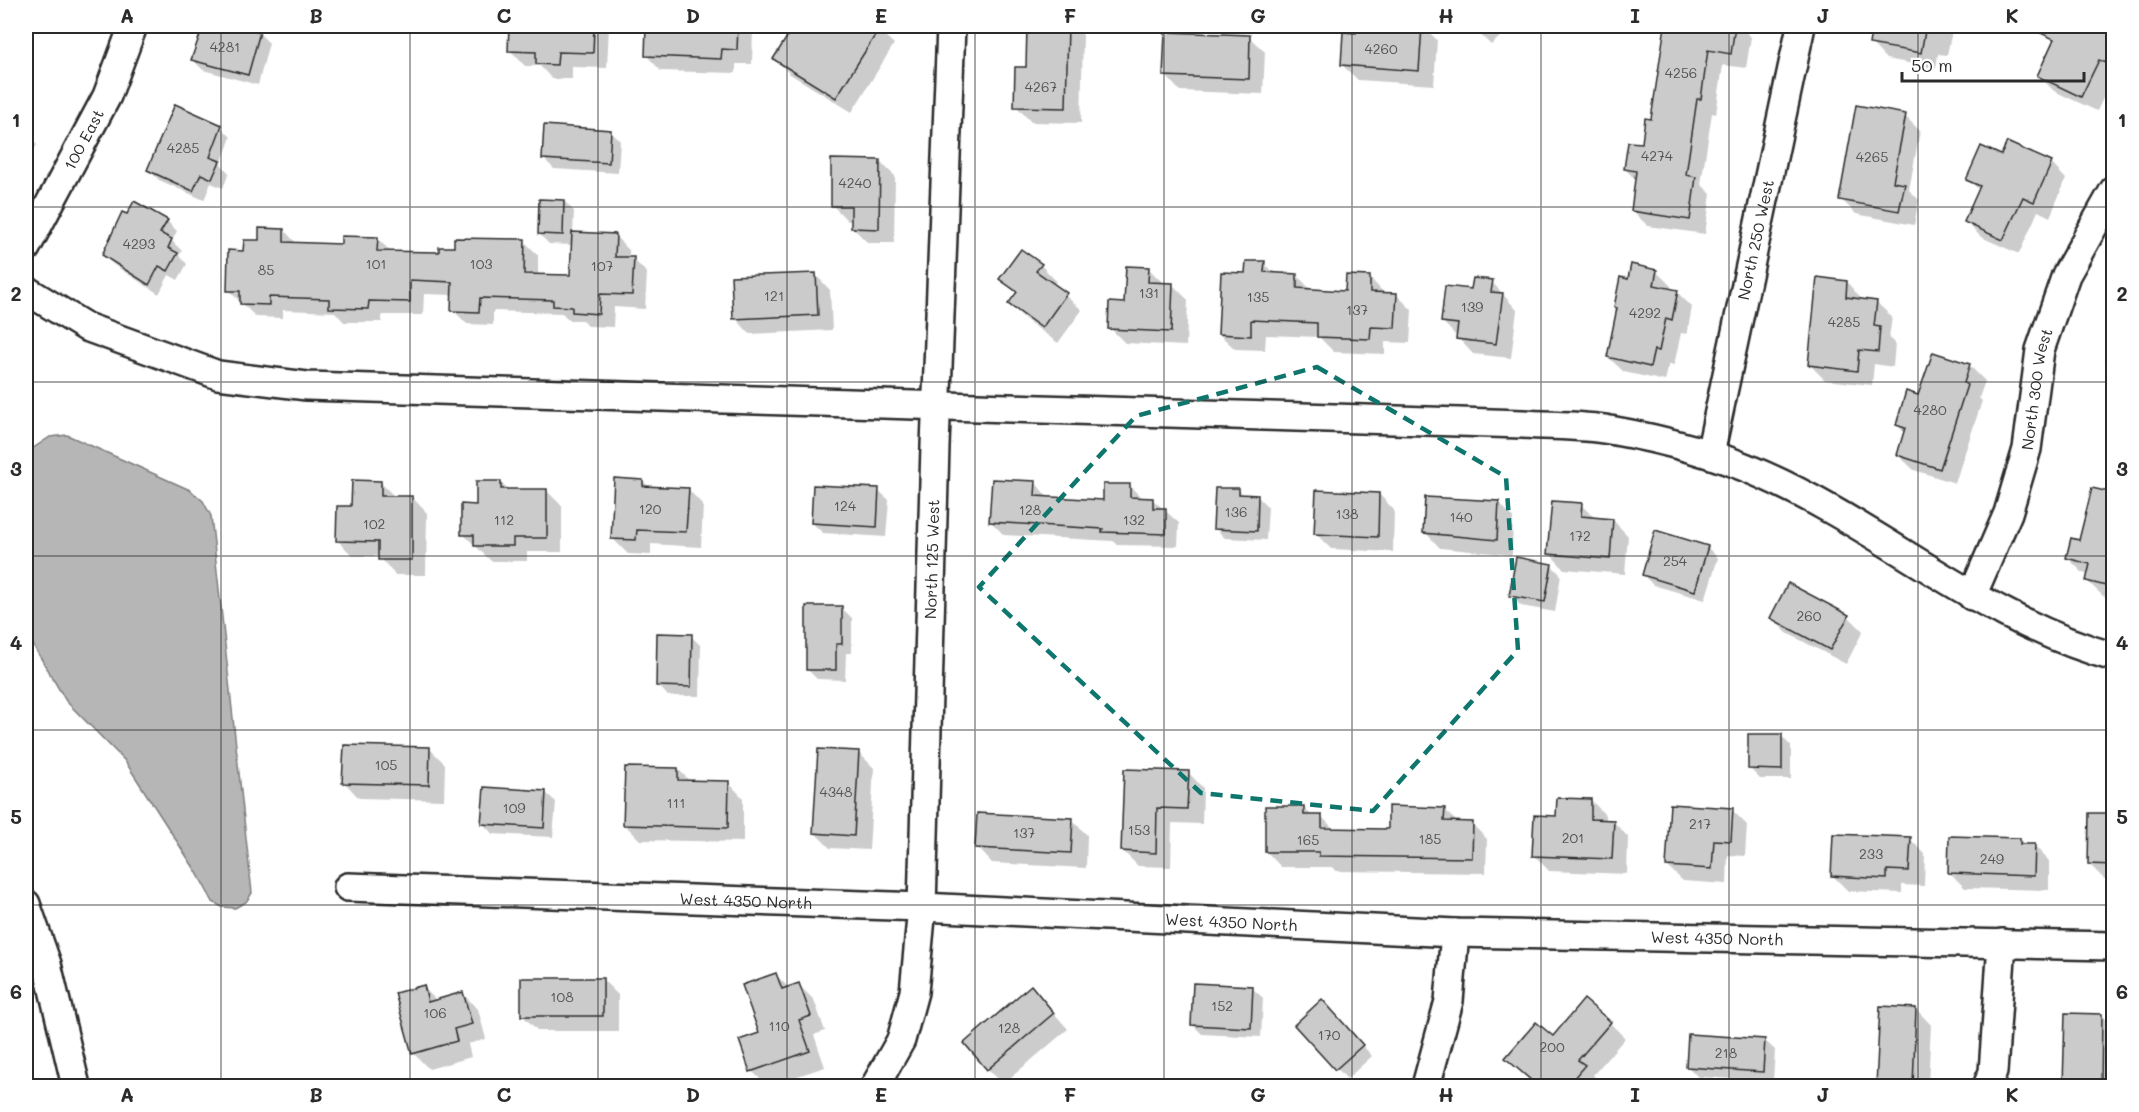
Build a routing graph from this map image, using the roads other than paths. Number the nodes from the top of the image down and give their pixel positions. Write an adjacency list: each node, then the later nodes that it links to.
1 (133, 26): 5 (street, 100 East)
2 (951, 26): 7 (street, North 125 West)
3 (1802, 26): 8 (street, North 250 West)
4 (2114, 190): 9 (street, North 300 West)
5 (26, 248)
6 (26, 291): 7 (street)
7 (937, 405): 8 (street); 13 (street, North 125 West)
8 (1710, 454): 9 (street)
9 (1972, 596): 10 (street)
10 (2114, 657)
11 (348, 886): 13 (street, West 4350 North)
12 (26, 904): 17 (street)
13 (922, 907): 14 (street, West 4350 North); 18 (street, North 125 West)
14 (1455, 933): 15 (street, West 4350 North); 19 (street)
15 (2002, 943): 16 (street, West 4350 North); 20 (street)
16 (2114, 946)
17 (76, 1086)
18 (875, 1086)
19 (1426, 1086)
20 (1988, 1086)

